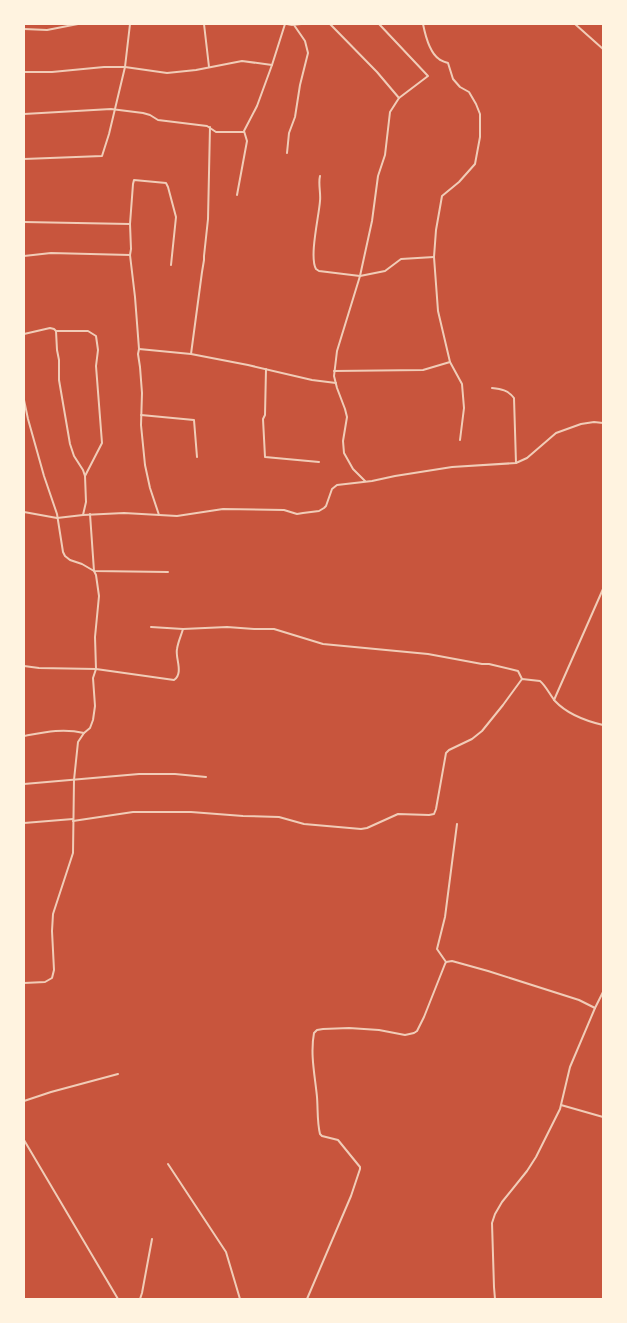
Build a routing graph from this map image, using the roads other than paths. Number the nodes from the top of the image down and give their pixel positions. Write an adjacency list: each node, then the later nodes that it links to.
1 (78, 24): 11 (street)
2 (130, 24): 14 (street)
3 (204, 24): 15 (street)
4 (286, 24): 10 (street); 13 (street)
5 (301, 24): 10 (street)
6 (330, 24): 17 (street)
7 (379, 24): 17 (street)
8 (423, 24): 30 (street)
9 (575, 24): 12 (street)
10 (294, 25): 22 (street)
11 (24, 29)
12 (603, 49)
13 (272, 65): 15 (street); 21 (street)
14 (125, 66): 15 (street); 16 (street); 18 (street)
15 (209, 67)
16 (24, 72)
17 (399, 98): 32 (street)
18 (115, 109): 19 (street); 20 (street); 23 (street)
19 (24, 114)
20 (210, 127): 21 (street); 36 (street)
21 (244, 132): 25 (street)
22 (287, 153)
23 (24, 159)
24 (320, 176): 32 (street)
25 (237, 195)
26 (24, 222): 27 (street)
27 (130, 224): 28 (street); 31 (street)
28 (130, 255): 29 (street); 35 (street)
29 (24, 256)
30 (434, 257): 32 (street); 37 (street)
31 (171, 265)
32 (360, 276): 39 (street)
33 (56, 331): 34 (street); 49 (street); 49 (street)
34 (24, 334)
35 (139, 349): 36 (street); 43 (street)
36 (191, 354): 38 (street)
37 (450, 362): 39 (street); 45 (street)
38 (266, 369): 40 (street); 47 (street)
39 (334, 371): 40 (street)
40 (336, 383): 50 (street)
41 (492, 388): 48 (street)
42 (24, 400): 55 (street)
43 (141, 415): 46 (street); 54 (street)
44 (603, 423): 48 (street)
45 (460, 440)
46 (197, 457)
47 (319, 462)
48 (516, 463): 50 (street)
49 (85, 476): 53 (street)
50 (366, 482): 54 (street)
51 (24, 512): 55 (street)
52 (90, 514): 53 (street); 54 (street); 56 (street)
53 (83, 515): 55 (street)
54 (159, 515)
55 (57, 518): 56 (street)
56 (94, 571): 57 (street); 62 (street)
57 (168, 572)
58 (603, 589): 64 (street)
59 (151, 627): 60 (street)
60 (183, 629): 62 (street); 63 (street)
61 (24, 666): 62 (street)
62 (96, 669): 66 (street)
63 (522, 679): 64 (street); 71 (street)
64 (554, 700): 65 (street)
65 (603, 725)
66 (84, 733): 67 (street); 69 (street)
67 (24, 736)
68 (206, 777): 69 (street)
69 (74, 780): 70 (street); 71 (street)
70 (24, 784)
71 (73, 820): 72 (street); 75 (street)
72 (24, 823)
73 (457, 824): 74 (street)
74 (446, 962): 77 (street); 88 (street)
75 (24, 983)
76 (603, 992): 77 (street)
77 (595, 1008): 80 (street)
78 (118, 1074): 79 (street)
79 (24, 1101)
80 (561, 1105): 81 (street); 90 (street)
81 (603, 1117)
82 (24, 1140): 85 (street)
83 (168, 1164): 87 (street)
84 (152, 1238): 86 (street)
85 (118, 1299)
86 (140, 1299)
87 (240, 1299)
88 (307, 1299)
89 (489, 1299): 90 (street)
90 (496, 1299)

